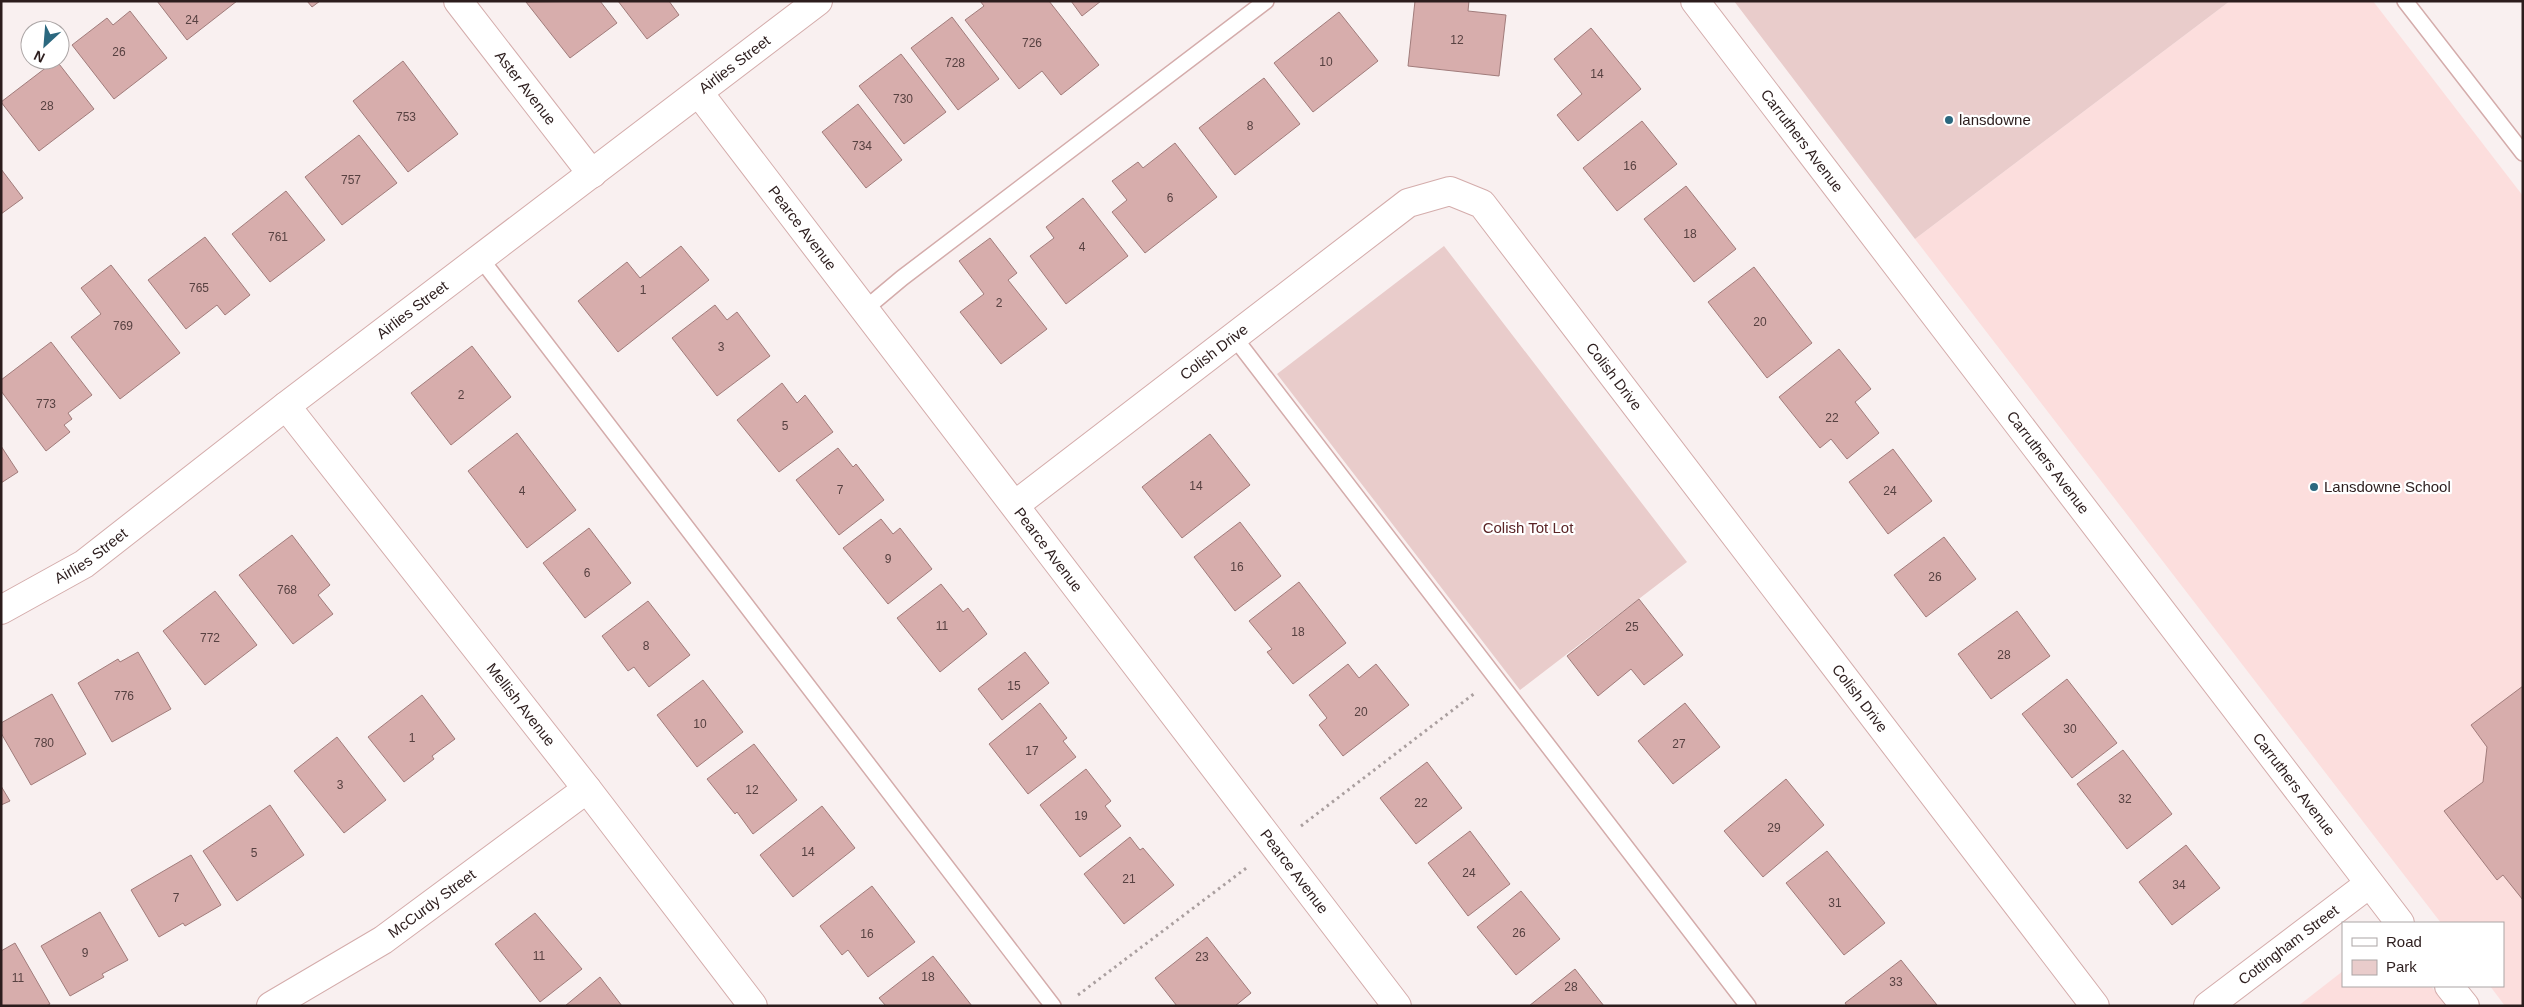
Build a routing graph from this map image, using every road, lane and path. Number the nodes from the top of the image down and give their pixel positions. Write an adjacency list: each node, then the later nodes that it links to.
1 (458, 1): 8 (street, Aster Avenue)
2 (818, 1): 6 (street, Airlies Street)
3 (1266, 1): 10 (lane)
4 (1695, 1): 16 (street, Carruthers Avenue)
5 (2405, 1): 7 (lane)
6 (699, 93): 8 (street, Airlies Street); 10 (street, Pearce Avenue)
7 (2523, 154)
8 (592, 174): 9 (street, Airlies Street)
9 (481, 259): 12 (street, Airlies Street); 21 (lane)
10 (865, 309): 13 (street, Pearce Avenue)
11 (1234, 337): 13 (street, Colish Drive); 23 (lane); 24 (street, Colish Drive)
12 (286, 406): 14 (street, Airlies Street); 15 (street, Mellish Avenue)
13 (1015, 505): 22 (street, Pearce Avenue)
14 (1, 610)
15 (587, 789): 19 (street, McCurdy Street); 20 (street, Mellish Avenue)
16 (2369, 884): 17 (street, Carruthers Avenue); 25 (street, Cottingham Street)
17 (2399, 922)
18 (2450, 987): 26 (street)
19 (271, 1006)
20 (753, 1006)
21 (1053, 1006)
22 (1397, 1006)
23 (1748, 1006)
24 (2095, 1006)
25 (2208, 1006)
26 (2465, 1006)

